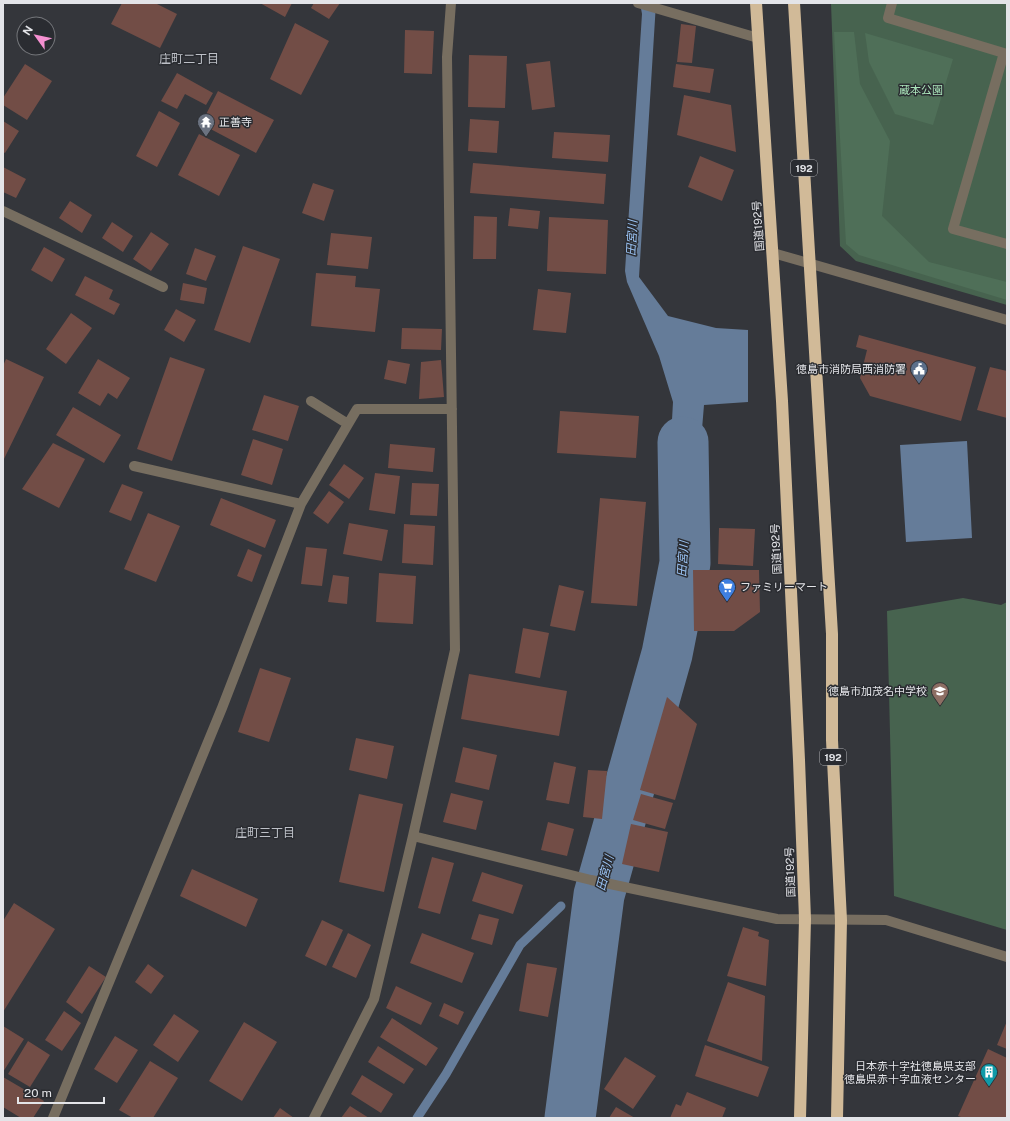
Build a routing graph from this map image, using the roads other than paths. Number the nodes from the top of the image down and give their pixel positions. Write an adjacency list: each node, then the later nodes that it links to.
1 (451, 3): 15 (street)
2 (638, 3): 6 (street)
3 (756, 3): 6 (highway, 国道192号)
4 (794, 3): 11 (highway, 192)
5 (892, 3): 7 (street)
6 (758, 38): 10 (highway, 国道192号)
7 (1005, 53): 9 (street)
8 (3, 211): 12 (street)
9 (1007, 244)
10 (773, 253): 11 (street); 20 (highway, 国道192号)
11 (810, 264): 13 (street); 21 (highway, 192)
12 (162, 286)
13 (1007, 320)
14 (311, 401): 16 (street)
15 (452, 409): 16 (street); 19 (street)
16 (348, 424): 18 (street)
17 (134, 466): 18 (street)
18 (300, 504): 23 (street)
19 (413, 836): 20 (street); 24 (street)
20 (805, 919): 21 (street); 25 (highway, 国道192号)
21 (841, 920): 22 (street); 26 (highway, 192)
22 (1007, 957)
23 (53, 1118)
24 (314, 1118)
25 (800, 1118)
26 (837, 1118)

